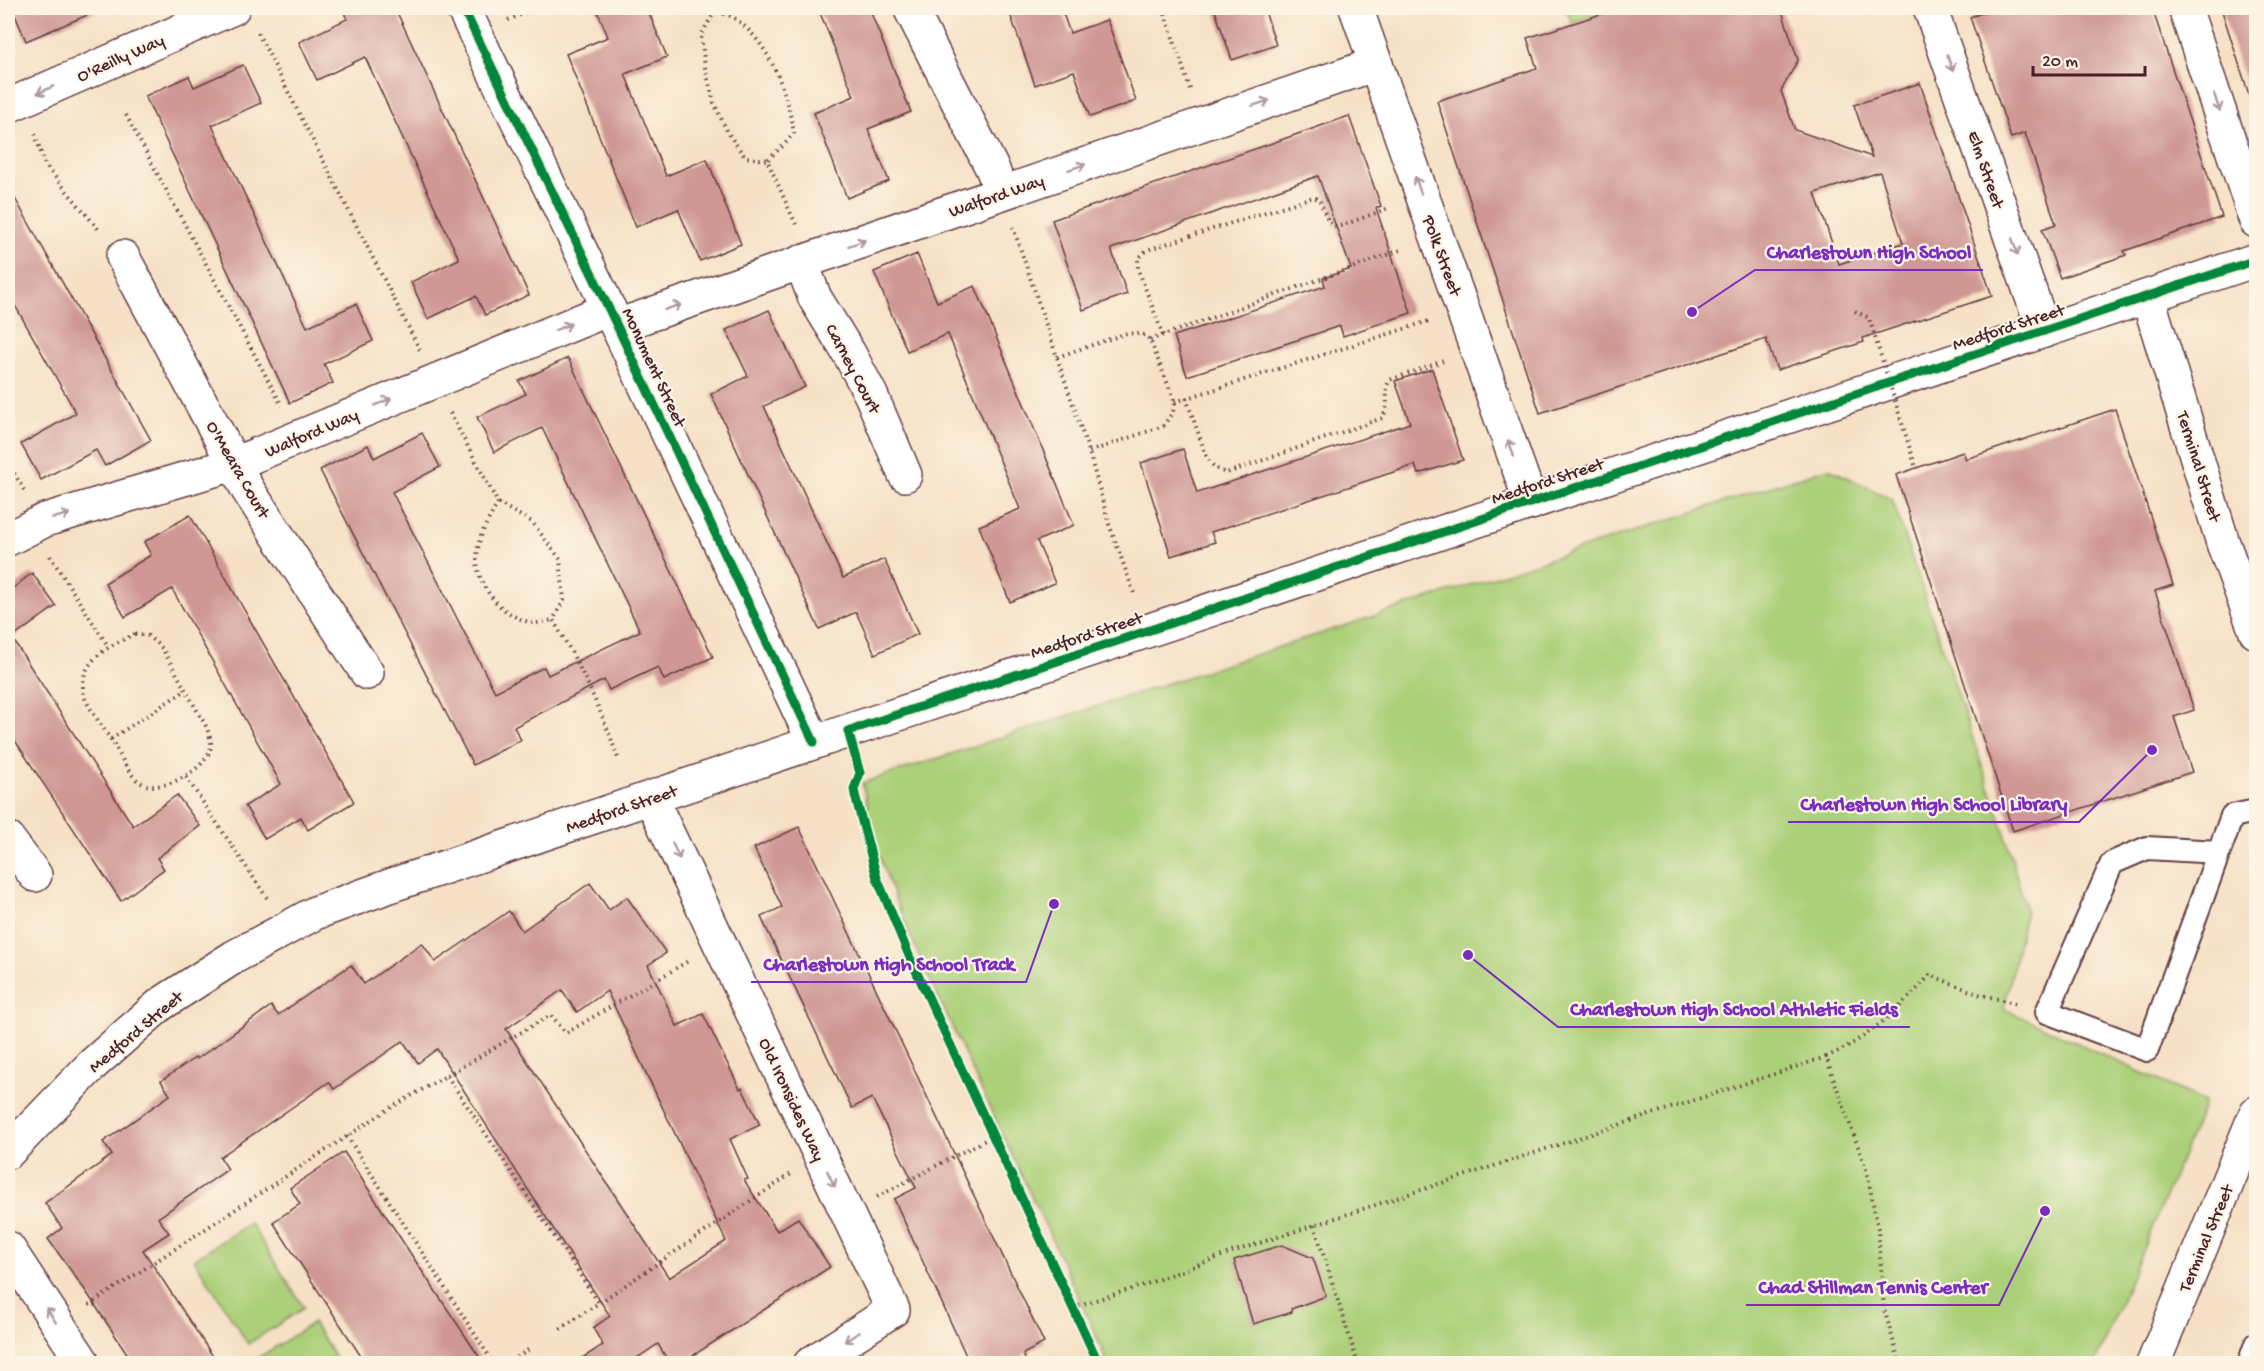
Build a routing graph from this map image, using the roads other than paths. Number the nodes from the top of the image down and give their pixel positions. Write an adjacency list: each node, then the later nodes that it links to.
1 (233, 8): 8 (street, O'Reilly Way, one-way to 8)
2 (464, 8): 15 (street, Monument Street)
3 (910, 8): 9 (street)
4 (1356, 8): 7 (street, Polk Street)
5 (1930, 8): 16 (street, Elm Street, one-way to 16)
6 (2185, 8): 10 (street, one-way to 10)
7 (1376, 63): 9 (street, Walford Way, one-way to 7); 19 (street, Polk Street, one-way to 7)
8 (16, 103)
9 (1001, 193): 13 (street, Walford Way, one-way to 9)
10 (2256, 221)
11 (123, 257): 17 (street, O'Meara Court)
12 (2256, 260): 14 (street, Medford Street)
13 (806, 261): 15 (street, Walford Way, one-way to 13); 18 (street, Carney Court)
14 (2148, 298): 16 (street, Medford Street); 21 (street, Terminal Street)
15 (613, 317): 17 (street, Walford Way, one-way to 15); 23 (street, Monument Street)
16 (2044, 332): 19 (street, Medford Street)
17 (234, 464): 20 (street, Walford Way, one-way to 17); 22 (street, O'Meara Court)
18 (905, 475)
19 (1531, 503): 23 (street, Medford Street)
20 (19, 533)
21 (2256, 633)
22 (368, 673)
23 (814, 742): 24 (street, Medford Street)
24 (651, 798): 30 (street, Medford Street); 34 (street, Old Ironsides Way, one-way to 34)
25 (2256, 811): 27 (lane)
26 (8, 839): 28 (street)
27 (2219, 852): 27 (lane)
28 (35, 875)
29 (2256, 1113): 35 (street, Terminal Street)
30 (8, 1152)
31 (8, 1248): 33 (street, one-way to 31)
32 (2256, 1344): 36 (lane)
33 (84, 1364)
34 (810, 1364)
35 (2152, 1364)
36 (2249, 1364)

